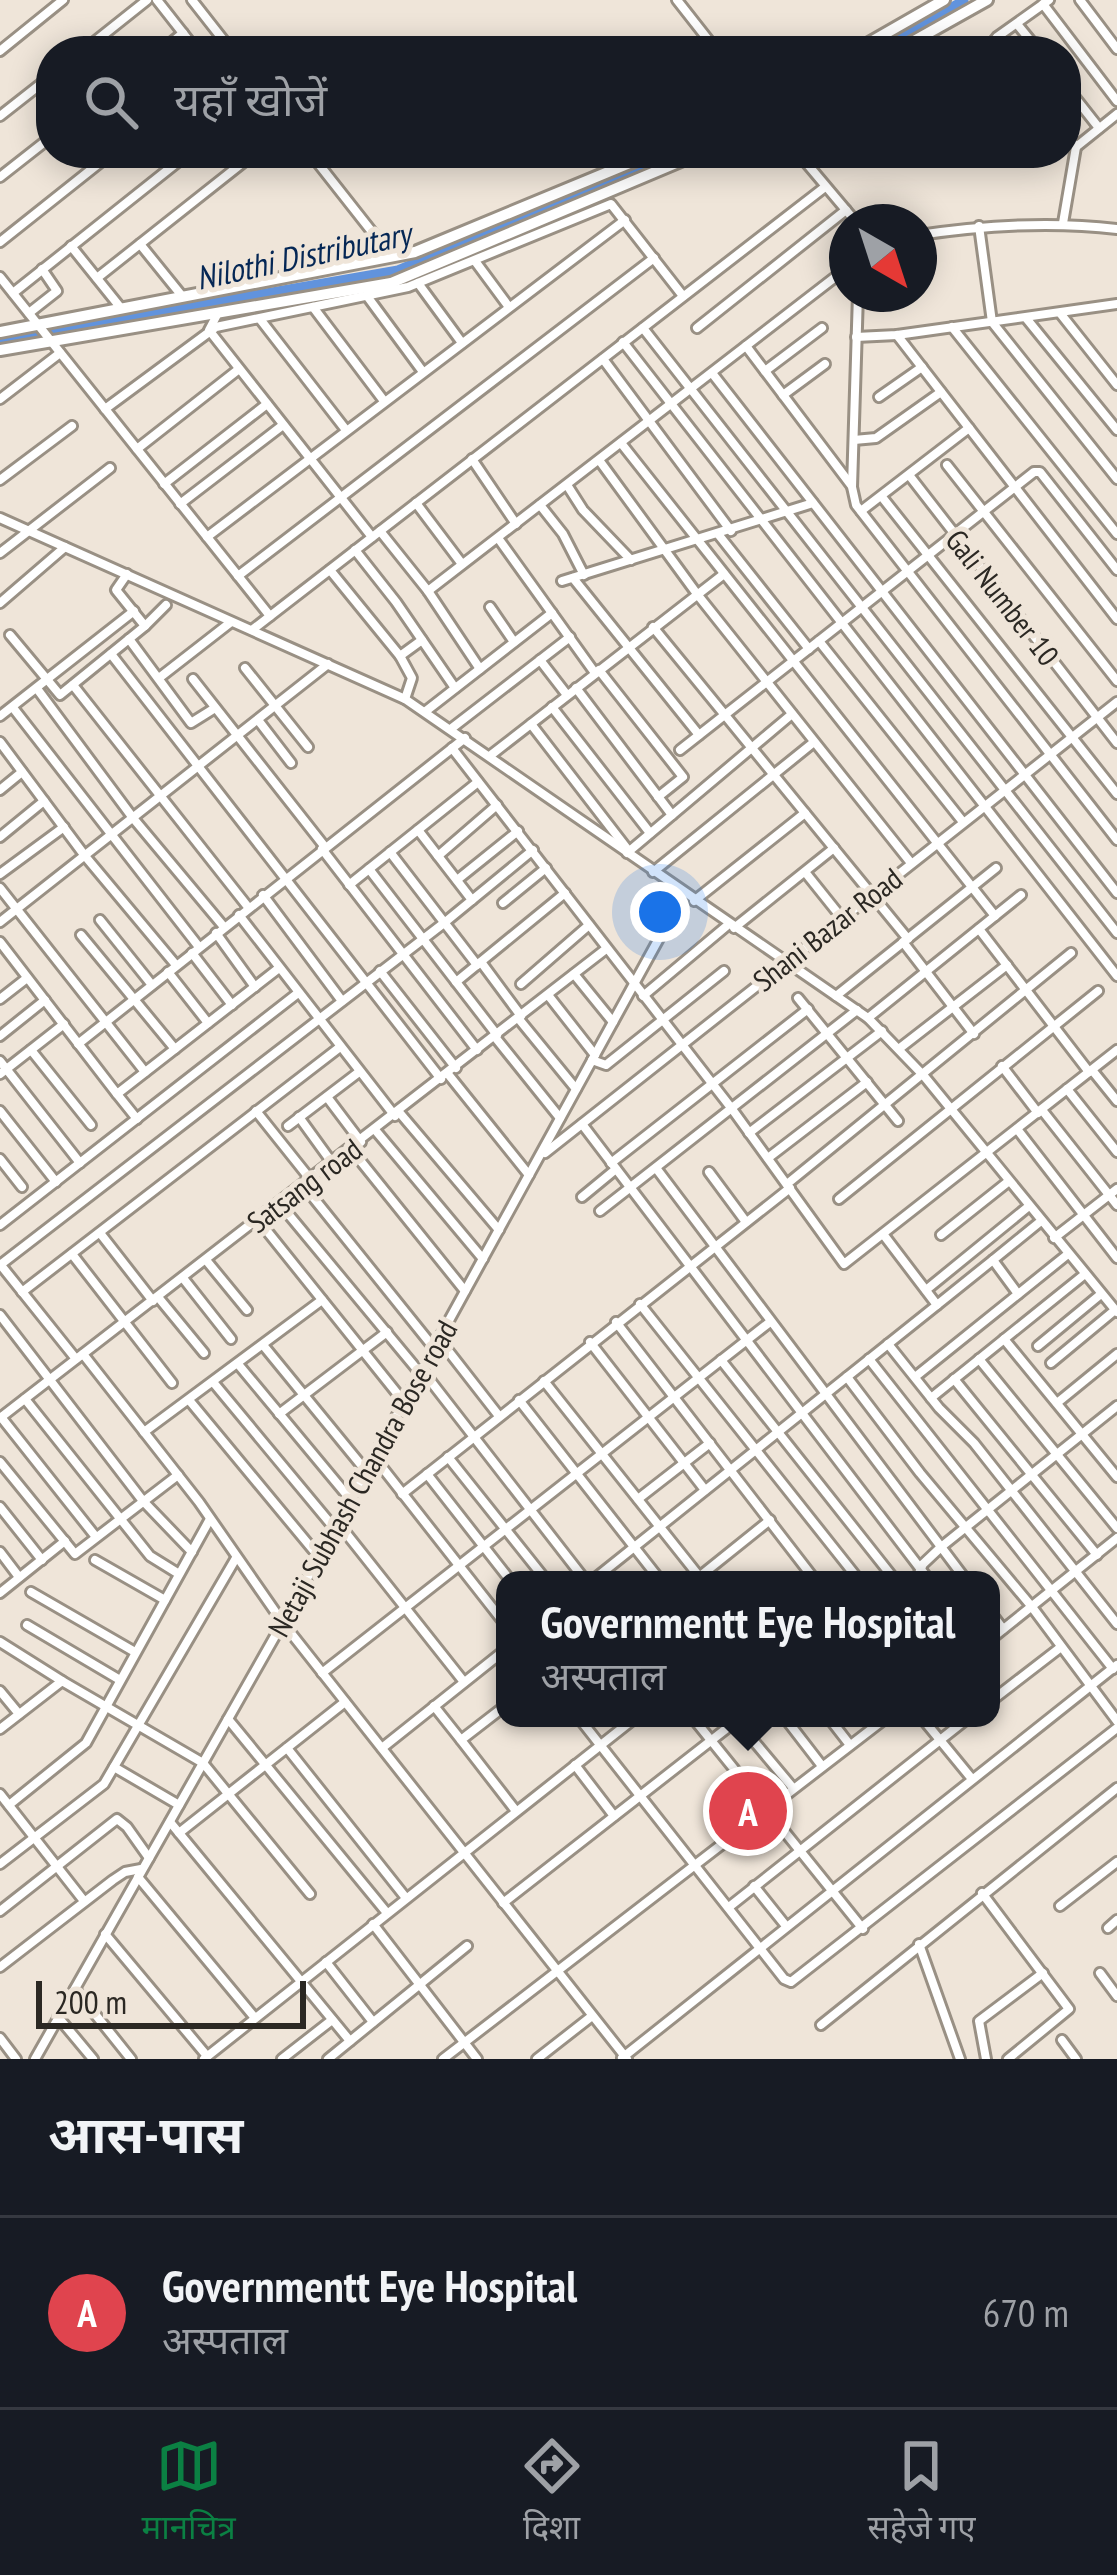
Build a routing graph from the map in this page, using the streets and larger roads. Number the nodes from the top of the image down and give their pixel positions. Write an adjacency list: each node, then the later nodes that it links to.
1 (63, 0): 25 (street)
2 (147, 0): 14 (street)
3 (157, 0): 12 (street)
4 (193, 0): 17 (street)
5 (677, 0): 18 (street)
6 (944, 0): 19 (street)
7 (987, 0): 20 (street)
8 (1082, 1): 13 (street)
9 (1046, 2): 10 (street); 23 (street)
10 (1017, 24): 21 (street); 22 (street)
11 (1117, 26): 13 (street)
12 (183, 33): 15 (street); 16 (street)
13 (1106, 35): 24 (street)
14 (101, 36)
15 (179, 36)
16 (185, 36)
17 (221, 36)
18 (705, 36)
19 (881, 36)
20 (923, 36)
21 (1001, 36)
22 (1027, 36)
23 (1070, 36)
24 (1117, 50)
25 (0, 51)
26 (1081, 51): 28 (street)
27 (36, 88): 31 (street)
28 (1117, 101)
29 (1081, 105): 32 (street)
30 (1117, 114): 32 (street)
31 (0, 116)
32 (1099, 128): 33 (street)
33 (1081, 143)
34 (36, 149): 43 (street)
35 (93, 168): 53 (street)
36 (170, 168): 55 (street)
37 (236, 168): 54 (street)
38 (322, 168): 56 (street)
39 (618, 168): 56 (street)
40 (670, 168): 45 (street)
41 (810, 168): 44 (street)
42 (1072, 168): 49 (street)
43 (0, 177)
44 (825, 187): 46 (street); 67 (street)
45 (608, 199): 47 (street); 58 (street); 74 (street)
46 (841, 204)
47 (626, 220): 57 (street); 70 (street)
48 (829, 223): 81 (street)
49 (1063, 223): 50 (street); 51 (street)
50 (979, 226): 52 (street); 78 (street)
51 (1117, 230)
52 (937, 232)
53 (0, 242)
54 (140, 244): 61 (street); 65 (street)
55 (71, 246): 59 (street); 61 (street)
56 (392, 257): 65 (street)
57 (654, 257): 67 (street); 131 (street)
58 (475, 261): 63 (street); 70 (street)
59 (42, 269): 64 (street); 73 (street)
60 (0, 277): 64 (street)
61 (97, 278): 69 (street)
62 (829, 282): 90 (street)
63 (418, 283): 66 (street); 88 (street)
64 (13, 293): 73 (street)
65 (182, 296): 69 (street)
66 (367, 296): 71 (street); 98 (street)
67 (683, 296): 80 (street)
68 (1117, 304): 75 (street)
69 (120, 307): 85 (street)
70 (509, 307): 88 (street)
71 (313, 308): 77 (street); 106 (street)
72 (857, 312): 87 (street)
73 (28, 313): 85 (street)
74 (218, 313): 83 (street); 85 (street)
75 (1060, 313): 76 (street); 100 (street)
76 (1025, 318): 78 (street); 115 (street)
77 (260, 319): 83 (street); 114 (street)
78 (992, 322): 79 (street); 125 (street)
79 (952, 327): 86 (street); 150 (street)
80 (643, 328): 89 (street); 101 (street)
81 (697, 328)
82 (822, 328): 97 (street)
83 (209, 331): 96 (street); 109 (street)
84 (0, 332): 85 (street)
85 (44, 333): 91 (street); 92 (street)
86 (897, 335): 87 (street); 95 (street)
87 (856, 337): 116 (street)
88 (462, 343): 98 (street)
89 (623, 343): 93 (street); 108 (street)
90 (746, 346): 97 (street); 99 (street)
91 (0, 350)
92 (60, 353): 105 (street); 109 (street)
93 (603, 358): 110 (street); 120 (street)
94 (825, 364): 103 (street)
95 (922, 367): 102 (street); 104 (street)
96 (239, 369): 107 (street); 118 (street)
97 (764, 371): 103 (street)
98 (423, 372): 106 (street)
99 (712, 373): 101 (street); 134 (street)
100 (1117, 385)
101 (691, 389): 108 (street); 137 (street)
102 (941, 392): 113 (street); 116 (street)
103 (783, 395): 129 (street)
104 (879, 397)
105 (0, 399)
106 (384, 401): 114 (street)
107 (266, 404): 111 (street); 127 (street)
108 (671, 404): 110 (street); 141 (street)
109 (105, 409): 118 (street)
110 (649, 421): 117 (street); 144 (street)
111 (284, 425): 119 (street); 135 (street)
112 (72, 426): 126 (street)
113 (969, 428): 124 (street); 130 (street)
114 (346, 430): 119 (street)
115 (1117, 430)
116 (854, 440): 129 (street)
117 (621, 443): 121 (street); 151 (street)
118 (137, 449): 127 (street)
119 (309, 457): 131 (street); 148 (street)
120 (472, 459): 133 (street); 142 (street)
121 (599, 460): 128 (street); 154 (street)
122 (947, 465): 138 (street)
123 (110, 468): 143 (street)
124 (909, 475): 132 (street); 147 (street, Gali Number 10)
125 (1117, 479)
126 (0, 480)
127 (164, 484): 135 (street)
128 (567, 484): 136 (street); 158 (street)
129 (852, 487): 139 (street)
130 (1015, 488): 138 (street); 156 (street); 179 (street)
131 (340, 497): 145 (street); 166 (street)
132 (882, 497): 139 (street); 157 (street)
133 (416, 503): 145 (street); 159 (street)
134 (812, 503): 137 (street); 170 (street)
135 (180, 504): 148 (street)
136 (540, 505): 142 (street); 165 (street)
137 (785, 511): 141 (street); 175 (street)
138 (985, 511): 147 (street); 205 (street)
139 (861, 512): 162 (street)
140 (0, 518): 143 (street)
141 (760, 518): 144 (street); 181 (street)
142 (516, 524): 149 (street)
143 (29, 531): 152 (street); 155 (street)
144 (731, 531): 146 (street)
145 (376, 534): 153 (street); 169 (street)
146 (718, 534): 151 (street); 192 (street)
147 (955, 534): 157 (street); 220 (street, Gali Number 10)
148 (207, 537): 166 (street)
149 (498, 538): 159 (street); 177 (street)
150 (1117, 538): 156 (street)
151 (697, 540): 154 (street); 164 (street)
152 (65, 547): 163 (street); 172 (street)
153 (355, 550): 161 (street); 188 (street)
154 (666, 550): 158 (street); 171 (street)
155 (0, 553)
156 (1105, 554): 160 (street)
157 (928, 556): 162 (street); 226 (street)
158 (631, 560): 165 (street)
159 (462, 565): 169 (street)
160 (1117, 569)
161 (330, 570): 178 (street); 194 (street)
162 (907, 572): 170 (street); 236 (street)
163 (127, 574): 176 (street); 180 (street)
164 (724, 574): 171 (street); 196 (street)
165 (584, 575): 167 (street)
166 (238, 576): 178 (street)
167 (573, 578): 168 (street); 191 (street)
168 (562, 581)
169 (428, 591): 199 (street)
170 (881, 592): 175 (street); 240 (street)
171 (697, 594): 183 (street); 204 (street)
172 (0, 603)
173 (166, 605): 182 (street)
174 (490, 607): 190 (street)
175 (861, 608): 181 (street); 244 (street)
176 (134, 611): 182 (street); 203 (street)
177 (552, 613): 186 (street); 190 (street)
178 (270, 616): 184 (street)
179 (1117, 619)
180 (232, 621): 184 (street); 201 (street)
181 (842, 623): 189 (street); 250 (street)
182 (145, 626): 187 (street)
183 (653, 627): 191 (street); 218 (street)
184 (252, 630): 197 (street)
185 (10, 634): 203 (street)
186 (569, 637): 195 (street); 200 (street)
187 (129, 639): 193 (street); 201 (street)
188 (422, 640): 194 (street); 207 (street)
189 (820, 641): 192 (street); 254 (street)
190 (514, 643): 199 (street)
191 (626, 648): 200 (street); 224 (street)
192 (809, 649): 196 (street)
193 (110, 654): 206 (street); 238 (street)
194 (400, 656): 210 (street)
195 (540, 660): 209 (street); 223 (street)
196 (793, 662): 204 (street); 262 (street)
197 (328, 664): 210 (street); 212 (street)
198 (244, 668): 212 (street)
199 (480, 669): 207 (street)
200 (597, 671): 209 (street); 247 (street)
201 (159, 678): 214 (street)
202 (193, 679): 214 (street)
203 (48, 682): 206 (street); 208 (street)
204 (766, 682): 217 (street); 218 (street)
205 (1117, 682)
206 (73, 685): 246 (street)
207 (454, 688): 216 (street)
208 (38, 690): 215 (street); 253 (street)
209 (572, 692): 213 (street); 247 (street)
210 (405, 699): 216 (street)
211 (1117, 702): 220 (street, Shani Bazar Road)
212 (276, 706): 221 (street); 231 (street)
213 (552, 707): 222 (street); 258 (street)
214 (215, 708): 225 (street)
215 (14, 709): 219 (street); 259 (street)
216 (426, 711): 223 (street)
217 (792, 714): 228 (street); 233 (street)
218 (725, 715): 224 (street); 233 (street)
219 (0, 716)
220 (1097, 718): 226 (street, Shani Bazar Road); 229 (street, Gali Number 10)
221 (258, 720): 225 (street); 237 (street)
222 (531, 724): 235 (street); 267 (street)
223 (452, 729): 227 (street)
224 (699, 735): 234 (street)
225 (237, 736): 238 (street); 263 (street)
226 (1072, 737): 236 (street, Shani Bazar Road); 245 (street)
227 (465, 738): 232 (street); 235 (street)
228 (814, 742): 241 (street); 270 (street)
229 (1117, 743)
230 (2, 747): 239 (street)
231 (308, 747)
232 (452, 748): 242 (street); 263 (street)
233 (752, 748): 241 (street); 252 (street)
234 (680, 750)
235 (491, 755): 267 (street)
236 (1049, 755): 240 (street, Shani Bazar Road); 261 (street)
237 (291, 763)
238 (198, 766): 246 (street); 277 (street)
239 (22, 772): 243 (street); 248 (street)
240 (1025, 774): 244 (street, Shani Bazar Road); 284 (street)
241 (774, 775): 251 (street); 274 (street)
242 (478, 782): 249 (street); 256 (street)
243 (0, 790)
244 (1004, 790): 250 (street, Shani Bazar Road); 303 (street)
245 (1117, 794)
246 (161, 796): 253 (street); 291 (street)
247 (658, 797): 252 (street)
248 (44, 801): 255 (street); 260 (street)
249 (497, 805): 257 (street); 269 (street)
250 (984, 806): 254 (street, Shani Bazar Road); 321 (street)
251 (805, 813): 264 (street); 289 (street)
252 (672, 815): 258 (street)
253 (133, 818): 259 (street); 302 (street)
254 (963, 822): 262 (street, Shani Bazar Road)
255 (64, 827): 268 (street); 276 (street)
256 (418, 830): 266 (street); 269 (street)
257 (518, 832): 265 (street); 278 (street)
258 (650, 833): 267 (street)
259 (110, 836): 268 (street); 309 (street)
260 (0, 837)
261 (1117, 840)
262 (937, 842): 270 (street, Shani Bazar Road); 280 (street)
263 (324, 848): 277 (street); 279 (street)
264 (834, 848): 275 (street); 285 (street)
265 (533, 850): 271 (street); 288 (street)
266 (390, 852): 273 (street); 298 (street)
267 (628, 852): 274 (street)
268 (85, 856): 292 (street); 316 (street)
269 (438, 856): 278 (street)
270 (911, 863): 285 (street, Shani Bazar Road)
271 (546, 868): 282 (street); 290 (street)
272 (996, 868): 280 (street)
273 (369, 869): 279 (street); 305 (street)
274 (653, 872): 283 (street)
275 (805, 872): 295 (street); 300 (street)
276 (0, 874)
277 (286, 877): 286 (street); 323 (street)
278 (457, 880): 288 (street)
279 (349, 885): 311 (street)
280 (973, 886): 294 (street); 306 (street)
281 (0, 888): 292 (street)
282 (565, 893): 299 (street); 313 (street)
283 (684, 893): 289 (street); 327 (street, Netaji Subhash Chandra Bose road)
284 (1117, 893)
285 (871, 894): 295 (street, Shani Bazar Road); 306 (street)
286 (263, 895): 291 (street); 339 (street)
287 (1021, 895): 294 (street)
288 (472, 900): 298 (street)
289 (694, 901): 300 (street)
290 (503, 903)
291 (248, 907): 293 (street)
292 (16, 909): 297 (street); 347 (street)
293 (238, 915): 302 (street); 315 (street)
294 (995, 916): 301 (street)
295 (842, 917): 312 (street, Shani Bazar Road)
296 (100, 920): 326 (street)
297 (0, 922)
298 (444, 923): 305 (street); 313 (street)
299 (589, 925): 308 (street); 325 (street)
300 (732, 926): 312 (street); 334 (street)
301 (979, 929): 314 (street); 319 (street)
302 (220, 930): 309 (street); 328 (street)
303 (1117, 933)
304 (81, 935): 335 (street)
305 (422, 939): 311 (street); 324 (street)
306 (906, 940): 319 (street); 333 (street)
307 (0, 942): 322 (street)
308 (606, 949): 320 (street, Satsang road); 327 (street)
309 (195, 950): 316 (street); 340 (street)
310 (1071, 953): 329 (street)
311 (402, 954): 317 (street); 365 (street)
312 (784, 962): 333 (street); 360 (street, Shani Bazar Road)
313 (479, 963): 324 (street); 344 (street)
314 (1006, 965): 329 (street); 341 (street)
315 (279, 968): 328 (street); 331 (street)
316 (172, 969): 326 (street); 350 (street)
317 (380, 971): 323 (street); 373 (street)
318 (724, 971): 348 (street)
319 (926, 972): 341 (street); 345 (street)
320 (574, 974): 332 (street, Satsang road); 349 (street)
321 (1117, 976)
322 (27, 978): 337 (street); 338 (street)
323 (367, 982): 339 (street); 373 (street)
324 (455, 982): 357 (street)
325 (520, 984)
326 (152, 985): 335 (street)
327 (633, 985): 334 (street); 349 (street, Netaji Subhash Chandra Bose road)
328 (255, 987): 340 (street)
329 (1027, 991): 352 (street); 355 (street)
330 (1098, 991): 352 (street)
331 (298, 993): 346 (street); 391 (street)
332 (548, 995): 344 (street, Satsang road); 366 (street)
333 (836, 996): 343 (street)
334 (643, 997): 348 (street)
335 (135, 998): 347 (street); 362 (street)
336 (798, 998): 342 (street)
337 (0, 999)
338 (45, 1000): 351 (street); 356 (street)
339 (341, 1001): 346 (street)
340 (232, 1005): 350 (street)
341 (954, 1006): 355 (street); 361 (street)
342 (808, 1009): 354 (street); 376 (street)
343 (857, 1010): 345 (street); 354 (street)
344 (520, 1017): 357 (street, Satsang road); 377 (street)
345 (868, 1018): 353 (street)
346 (318, 1019): 359 (street); 442 (street)
347 (106, 1021): 358 (street); 371 (street)
348 (662, 1021): 360 (street); 366 (street)
349 (613, 1022): 366 (street, Netaji Subhash Chandra Bose road)
350 (208, 1023): 362 (street)
351 (64, 1024): 358 (street); 363 (street)
352 (1054, 1026): 368 (street); 370 (street)
353 (882, 1031): 361 (street); 367 (street)
354 (828, 1034): 367 (street); 384 (street)
355 (974, 1034): 374 (street)
356 (0, 1036)
357 (496, 1036): 365 (street, Satsang road); 390 (street)
358 (78, 1044): 379 (street)
359 (340, 1046): 372 (street); 386 (street)
360 (682, 1046): 376 (street); 393 (street, Shani Bazar Road)
361 (900, 1048): 374 (street)
362 (175, 1049): 371 (street)
363 (32, 1050): 369 (street); 394 (street)
364 (1117, 1050): 370 (street)
365 (478, 1051): 373 (street, Satsang road)
366 (593, 1058): 377 (street, Netaji Subhash Chandra Bose road)
367 (848, 1059): 375 (street); 398 (street)
368 (1002, 1066): 383 (street); 387 (street)
369 (2, 1068): 406 (street)
370 (1090, 1071): 378 (street); 381 (street)
371 (145, 1072): 379 (street)
372 (359, 1072): 380 (street); 388 (street)
373 (448, 1073): 388 (street, Satsang road); 411 (street)
374 (924, 1076): 382 (street); 383 (street)
375 (867, 1082): 382 (street); 404 (street)
376 (712, 1084): 384 (street); 408 (street)
377 (576, 1089): 390 (street, Netaji Subhash Chandra Bose road)
378 (1067, 1089): 387 (street); 401 (street)
379 (117, 1094): 391 (street)
380 (327, 1096): 389 (street); 399 (street)
381 (1117, 1101)
382 (886, 1106): 392 (street); 415 (street)
383 (949, 1107): 402 (street); 420 (street)
384 (733, 1109): 398 (street); 409 (street)
385 (0, 1111): 413 (street)
386 (256, 1111): 414 (street); 431 (street)
387 (1040, 1111): 396 (street); 418 (street)
388 (397, 1114): 397 (street, Satsang road); 430 (street)
389 (299, 1117): 395 (street); 407 (street)
390 (560, 1118): 403 (street, Netaji Subhash Chandra Bose road)
391 (137, 1119): 406 (street)
392 (898, 1121)
393 (582, 1124): 403 (street, Shani Bazar Road); 408 (street)
394 (91, 1125)
395 (288, 1126)
396 (1018, 1129): 402 (street); 425 (street)
397 (376, 1130): 399 (street, Satsang road); 439 (street)
398 (749, 1133): 404 (street)
399 (361, 1142): 400 (street, Satsang road)
400 (351, 1149): 407 (street, Satsang road); 447 (street)
401 (1117, 1151)
402 (986, 1154): 412 (street); 432 (street)
403 (539, 1157): 411 (street, Netaji Subhash Chandra Bose road)
404 (768, 1158): 415 (street)
405 (0, 1159): 416 (street)
406 (80, 1162): 413 (street)
407 (332, 1164): 414 (street, Satsang road)
408 (614, 1166): 417 (street); 419 (street)
409 (656, 1168): 417 (street); 435 (street)
410 (709, 1172): 428 (street)
411 (529, 1175): 430 (street, Netaji Subhash Chandra Bose road)
412 (1009, 1181): 423 (street); 433 (street)
413 (56, 1182): 429 (street)
414 (307, 1183): 421 (street, Satsang road); 466 (street)
415 (788, 1186): 428 (street); 432 (street)
416 (22, 1187)
417 (630, 1188): 424 (street); 443 (street)
418 (1113, 1192): 422 (street); 425 (street)
419 (582, 1197)
420 (839, 1199)
421 (280, 1204): 426 (street, Satsang road); 461 (street)
422 (1117, 1204)
423 (1029, 1207): 427 (street); 446 (street)
424 (600, 1211)
425 (1085, 1214): 434 (street); 438 (street)
426 (258, 1220): 440 (street, Satsang road); 452 (street)
427 (1041, 1221): 434 (street); 441 (street)
428 (746, 1222): 435 (street)
429 (0, 1225)
430 (499, 1230): 439 (street, Netaji Subhash Chandra Bose road)
431 (100, 1232): 436 (street); 451 (street)
432 (883, 1234): 446 (street)
433 (941, 1235)
434 (1054, 1238): 437 (street)
435 (713, 1247): 443 (street); 459 (street)
436 (72, 1254): 448 (street); 460 (street)
437 (1068, 1254): 444 (street); 449 (street)
438 (1117, 1258)
439 (483, 1259): 447 (street, Netaji Subhash Chandra Bose road)
440 (206, 1260): 445 (street, Satsang road); 455 (street)
441 (992, 1260): 449 (street); 454 (street)
442 (0, 1264): 448 (street)
443 (689, 1266): 453 (street); 464 (street)
444 (1085, 1274): 450 (street); 463 (street)
445 (182, 1278): 451 (street, Satsang road); 462 (street)
446 (926, 1290): 454 (street)
447 (465, 1291): 466 (street, Netaji Subhash Chandra Bose road)
448 (22, 1292): 473 (street)
449 (1018, 1294): 481 (street)
450 (1102, 1294): 456 (street); 469 (street)
451 (155, 1299): 460 (street, Satsang road); 471 (street)
452 (322, 1300): 468 (street); 470 (street)
453 (640, 1304): 458 (street); 482 (street)
454 (937, 1305): 467 (street)
455 (247, 1310)
456 (1116, 1311): 477 (street)
457 (0, 1316): 484 (street)
458 (616, 1322): 465 (street); 490 (street)
459 (770, 1322): 464 (street); 488 (street)
460 (124, 1323): 473 (street, Satsang road); 487 (street)
461 (387, 1332): 470 (street); 479 (street)
462 (231, 1339)
463 (1004, 1339): 475 (street); 496 (street)
464 (746, 1341): 476 (street); 498 (street)
465 (590, 1342): 485 (street); 501 (street)
466 (436, 1344): 479 (street, Netaji Subhash Chandra Bose road); 500 (street)
467 (888, 1344): 474 (street); 481 (street)
468 (262, 1346): 478 (street); 489 (street)
469 (1038, 1346)
470 (363, 1351): 489 (street); 495 (street)
471 (204, 1353)
472 (1117, 1354): 496 (street)
473 (79, 1357): 484 (street, Satsang road); 503 (street)
474 (869, 1359): 480 (street); 530 (street)
475 (979, 1359): 483 (street); 510 (street)
476 (721, 1360): 482 (street); 504 (street)
477 (1051, 1363)
478 (238, 1364): 486 (street); 499 (street)
479 (421, 1372): 495 (street, Netaji Subhash Chandra Bose road); 506 (street)
480 (847, 1377): 488 (street); 536 (street)
481 (915, 1377): 491 (street)
482 (698, 1378): 490 (street); 508 (street)
483 (954, 1379): 491 (street); 518 (street)
484 (49, 1380): 492 (street, Satsang road); 527 (street)
485 (544, 1381): 494 (street); 509 (street)
486 (213, 1382): 493 (street); 534 (street)
487 (172, 1383)
488 (825, 1395): 498 (street); 544 (street)
489 (304, 1396): 499 (street); 516 (street)
490 (674, 1397): 501 (street); 507 (street)
491 (931, 1398): 523 (street)
492 (25, 1399): 502 (street, Satsang road); 531 (street)
493 (189, 1400): 503 (street); 548 (street)
494 (519, 1400): 500 (street); 517 (street)
495 (404, 1402): 511 (street, Netaji Subhash Chandra Bose road)
496 (1057, 1403): 505 (street)
497 (1116, 1408): 505 (street)
498 (802, 1413): 504 (street); 563 (street)
499 (279, 1414): 526 (street)
500 (499, 1416): 506 (street)
501 (647, 1417): 509 (street); 514 (street)
502 (0, 1418): 539 (street)
503 (144, 1432): 520 (street)
504 (778, 1432): 508 (street); 562 (street)
505 (1082, 1433): 510 (street); 521 (street)
506 (474, 1436): 512 (street); 529 (street)
507 (710, 1443): 514 (street); 515 (street)
508 (756, 1450): 515 (street); 561 (street)
509 (602, 1452): 517 (street); 525 (street)
510 (1056, 1454): 518 (street); 538 (street)
511 (374, 1457): 516 (street, Netaji Subhash Chandra Bose road); 524 (street)
512 (448, 1457): 519 (street); 537 (street)
513 (0, 1462): 541 (street)
514 (684, 1464): 522 (street); 525 (street)
515 (731, 1470): 522 (street); 533 (street)
516 (366, 1471): 526 (street, Netaji Subhash Chandra Bose road)
517 (576, 1472): 529 (street); 543 (street)
518 (1033, 1472): 523 (street); 547 (street)
519 (427, 1474): 524 (street); 542 (street)
520 (178, 1475): 527 (street); 532 (street)
521 (1117, 1478)
522 (705, 1490): 535 (street)
523 (1011, 1490): 530 (street); 566 (street)
524 (402, 1494): 552 (street)
525 (638, 1499): 535 (street)
526 (350, 1500): 534 (street, Netaji Subhash Chandra Bose road)
527 (143, 1501): 531 (street); 546 (street)
528 (0, 1507): 550 (street)
529 (529, 1509): 537 (street); 555 (street)
530 (988, 1509): 536 (street); 569 (street)
531 (120, 1519): 539 (street); 567 (street)
532 (210, 1519): 546 (street); 549 (street)
533 (770, 1520): 559 (street); 560 (street)
534 (336, 1526): 548 (street, Netaji Subhash Chandra Bose road); 574 (street)
535 (659, 1526): 543 (street); 558 (street)
536 (966, 1526): 544 (street); 573 (street)
537 (505, 1528): 542 (street); 554 (street)
538 (1117, 1528)
539 (96, 1537): 541 (street)
540 (1117, 1538): 547 (street)
541 (65, 1541): 550 (street)
542 (483, 1546): 552 (street); 553 (street)
543 (634, 1547): 556 (street); 557 (street)
544 (940, 1547): 564 (street); 565 (street)
545 (0, 1552): 568 (street)
546 (191, 1552): 567 (street)
547 (1097, 1555): 566 (street)
548 (319, 1557): 576 (street, Netaji Subhash Chandra Bose road)
549 (236, 1558): 576 (street); 601 (street)
550 (42, 1559): 568 (street)
551 (95, 1560): 572 (street)
552 (459, 1565): 574 (street); 575 (street)
553 (503, 1571)
554 (539, 1571)
555 (581, 1571)
556 (601, 1571)
557 (653, 1571)
558 (694, 1571)
559 (708, 1571)
560 (808, 1571)
561 (852, 1571)
562 (888, 1571)
563 (916, 1571)
564 (922, 1571)
565 (959, 1571)
566 (1076, 1571): 569 (street); 578 (street)
567 (179, 1574): 572 (street)
568 (20, 1577): 571 (street)
569 (1052, 1590): 573 (street); 586 (street)
570 (31, 1592): 584 (street)
571 (0, 1593)
572 (165, 1600): 584 (street)
573 (1032, 1607): 580 (street); 583 (street)
574 (405, 1608): 587 (street); 590 (street)
575 (496, 1612)
576 (283, 1623): 587 (street); 599 (street, Netaji Subhash Chandra Bose road)
577 (1000, 1624): 580 (street)
578 (1117, 1624)
579 (27, 1625): 588 (street)
580 (1004, 1629): 581 (street)
581 (1000, 1632)
582 (0, 1642): 589 (street)
583 (1061, 1647): 591 (street); 593 (street)
584 (135, 1652): 588 (street)
585 (496, 1657): 590 (street)
586 (1115, 1667): 591 (street)
587 (322, 1673): 594 (street)
588 (120, 1680): 595 (street)
589 (62, 1681): 595 (street); 598 (street)
590 (464, 1682): 596 (street)
591 (1090, 1687): 600 (street); 625 (street)
592 (0, 1691): 598 (street)
593 (1000, 1693)
594 (345, 1702): 618 (street); 619 (street)
595 (106, 1706): 601 (street); 631 (street)
596 (434, 1706): 613 (street); 619 (street)
597 (496, 1713): 613 (street)
598 (19, 1714): 612 (street)
599 (228, 1719): 620 (street, Netaji Subhash Chandra Bose road); 622 (street)
600 (1117, 1725): 662 (street)
601 (139, 1726): 620 (street); 624 (street)
602 (586, 1727): 616 (street)
603 (624, 1727): 616 (street)
604 (700, 1727): 615 (street)
605 (728, 1727): 615 (street)
606 (744, 1727): 627 (street)
607 (792, 1727): 623 (street)
608 (836, 1727): 617 (street)
609 (874, 1727): 617 (street)
610 (929, 1727): 614 (street)
611 (957, 1727): 614 (street)
612 (0, 1729)
613 (461, 1740): 634 (street)
614 (940, 1740): 625 (street); 639 (street)
615 (710, 1741): 630 (street); 633 (street)
616 (601, 1745): 621 (street); 630 (street)
617 (850, 1745): 623 (street)
618 (287, 1748): 622 (street); 651 (street)
619 (382, 1748): 640 (street)
620 (203, 1763): 629 (street); 632 (street, Netaji Subhash Chandra Bose road)
621 (574, 1765): 634 (street); 635 (street)
622 (265, 1766): 629 (street); 657 (street)
623 (822, 1766): 627 (street)
624 (114, 1767): 632 (street); 638 (street)
625 (972, 1780): 648 (street)
626 (1117, 1787): 649 (street)
627 (793, 1788): 633 (street)
628 (0, 1794): 631 (street)
629 (229, 1794): 637 (street); 650 (street)
630 (640, 1796): 635 (street); 644 (street)
631 (9, 1805): 638 (street)
632 (179, 1805): 636 (street, Netaji Subhash Chandra Bose road)
633 (767, 1810): 639 (street); 644 (street)
634 (516, 1811): 640 (street)
635 (614, 1816): 653 (street)
636 (170, 1822): 637 (street); 641 (street, Netaji Subhash Chandra Bose road)
637 (179, 1833): 672 (street)
638 (35, 1837): 643 (street); 645 (street)
639 (799, 1849): 647 (street); 648 (street)
640 (463, 1852): 651 (street); 653 (street)
641 (149, 1858): 645 (street); 646 (street, Netaji Subhash Chandra Bose road)
642 (1117, 1862): 654 (street)
643 (0, 1864)
644 (694, 1865): 655 (street); 669 (street)
645 (58, 1867): 652 (street); 656 (street)
646 (140, 1873): 652 (street); 663 (street, Netaji Subhash Chandra Bose road); 678 (street)
647 (754, 1886): 655 (street); 660 (street)
648 (832, 1889): 660 (street); 662 (street)
649 (982, 1893): 664 (street); 670 (street)
650 (310, 1894)
651 (406, 1898): 657 (street)
652 (84, 1901): 668 (street)
653 (503, 1903): 669 (street)
654 (1060, 1906)
655 (729, 1907): 666 (street)
656 (0, 1911)
657 (387, 1913): 659 (street)
658 (1117, 1920): 661 (street)
659 (373, 1924): 667 (street); 673 (street)
660 (786, 1926): 666 (street)
661 (1108, 1928)
662 (862, 1929): 666 (street)
663 (105, 1934): 674 (street, Netaji Subhash Chandra Bose road); 686 (street)
664 (920, 1944): 681 (street); 697 (street)
665 (467, 1946): 673 (street)
666 (759, 1948): 687 (street)
667 (326, 1962): 672 (street); 680 (street)
668 (0, 1967)
669 (558, 1972): 676 (street); 685 (street)
670 (1043, 1972): 698 (street); 699 (street)
671 (1100, 1972): 675 (street)
672 (301, 1981): 678 (street); 679 (street)
673 (420, 1984): 680 (street); 685 (street)
674 (75, 1989): 677 (street, Netaji Subhash Chandra Bose road); 691 (street)
675 (1117, 1996)
676 (592, 2016): 687 (street); 696 (street)
677 (58, 2017): 689 (street, Netaji Subhash Chandra Bose road); 690 (street)
678 (256, 2018): 686 (street)
679 (332, 2020): 684 (street); 692 (street)
680 (373, 2022): 684 (street)
681 (821, 2024)
682 (0, 2038): 688 (street)
683 (1062, 2040): 700 (street)
684 (350, 2041): 693 (street)
685 (463, 2042): 694 (street); 695 (street)
686 (206, 2058)
687 (624, 2058)
688 (16, 2059)
689 (35, 2059)
690 (93, 2059)
691 (131, 2059)
692 (282, 2059)
693 (328, 2059)
694 (443, 2059)
695 (477, 2059)
696 (538, 2059)
697 (960, 2059)
698 (986, 2059)
699 (1007, 2059)
700 (1076, 2059)

